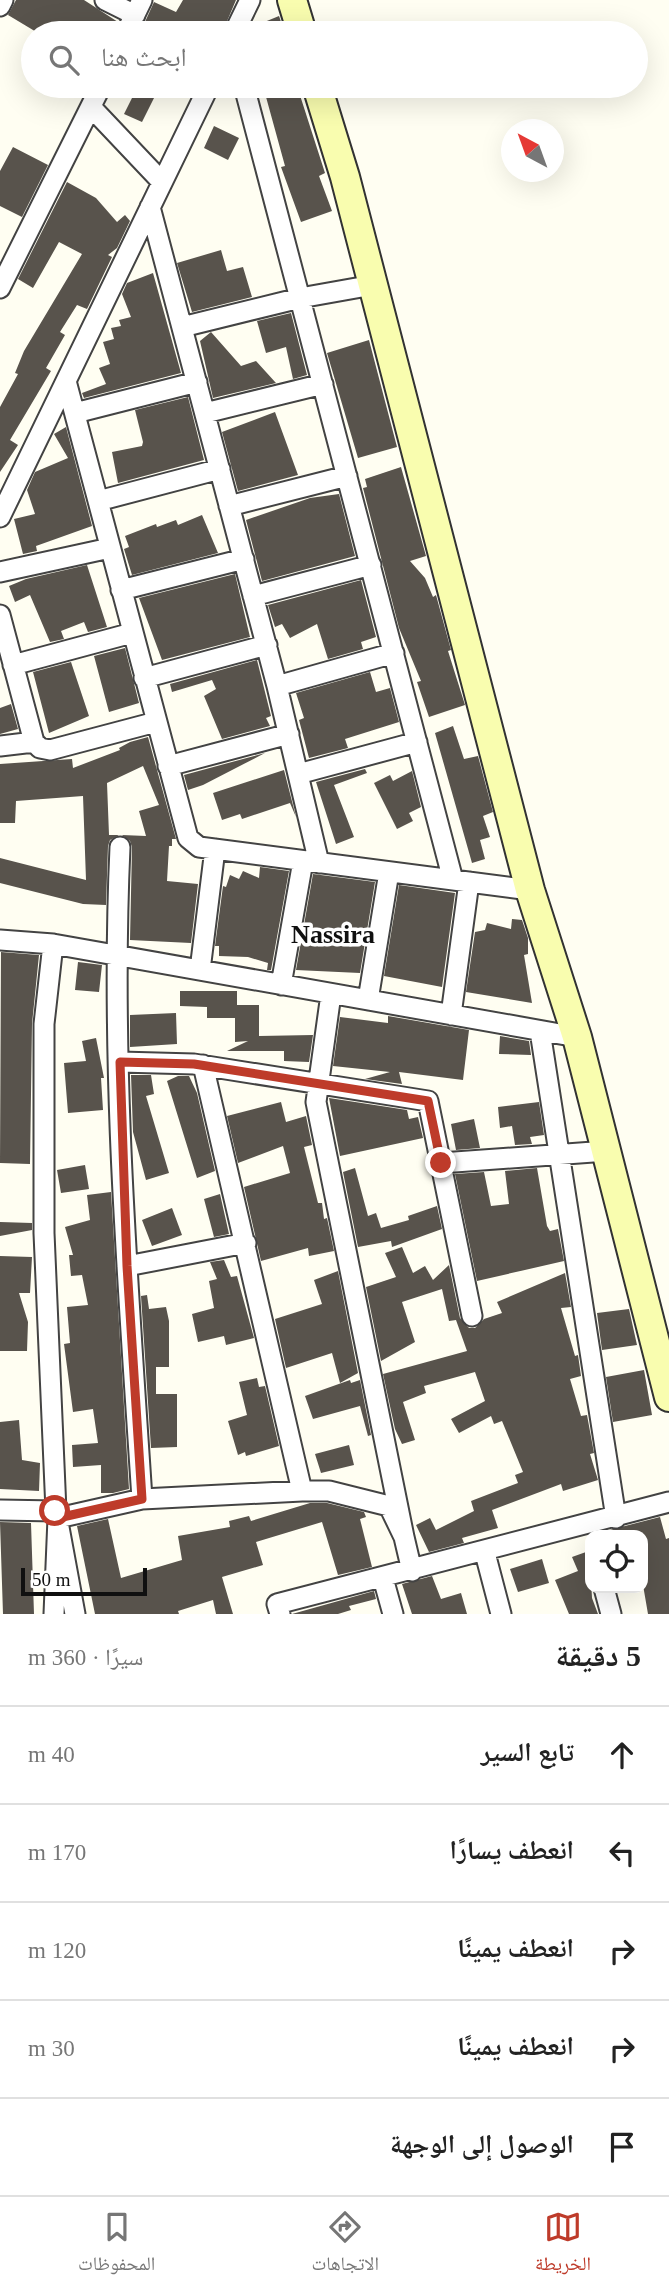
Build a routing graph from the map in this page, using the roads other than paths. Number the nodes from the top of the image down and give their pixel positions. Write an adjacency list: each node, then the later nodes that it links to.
1 (3, 0): 5 (street)
2 (105, 0): 6 (street)
3 (250, 0): 7 (street)
4 (292, 0): 8 (main road)
5 (0, 6)
6 (139, 8)
7 (240, 21)
8 (298, 21)
9 (95, 98): 13 (street)
10 (203, 98): 14 (street)
11 (247, 98): 18 (street)
12 (320, 98): 16 (main road)
13 (91, 107): 14 (street); 17 (street)
14 (162, 182): 15 (street)
15 (150, 207): 19 (street); 20 (street)
16 (373, 285): 18 (street); 55 (main road)
17 (0, 288)
18 (299, 298): 19 (street); 22 (street)
19 (182, 327): 21 (street)
20 (66, 381): 23 (street); 29 (street)
21 (197, 382): 23 (street); 24 (street)
22 (323, 384): 24 (street); 26 (street)
23 (75, 413): 27 (street)
24 (205, 413): 25 (street)
25 (220, 469): 27 (street); 28 (street)
26 (347, 476): 28 (street); 32 (street)
27 (98, 501): 30 (street)
28 (229, 506): 31 (street)
29 (0, 517)
30 (110, 548): 33 (street); 34 (street)
31 (244, 559): 34 (street); 35 (street)
32 (371, 565): 35 (street); 39 (street)
33 (0, 572)
34 (121, 590): 37 (street)
35 (253, 596): 38 (street)
36 (0, 615): 40 (street)
37 (132, 633): 40 (street); 41 (street)
38 (267, 645): 41 (street); 42 (street)
39 (394, 653): 42 (street); 46 (street)
40 (13, 664): 45 (street)
41 (144, 678): 43 (street)
42 (277, 686): 44 (street)
43 (156, 722): 45 (street); 48 (street)
44 (289, 734): 48 (street); 49 (street)
45 (34, 742): 47 (street)
46 (417, 742): 49 (street); 54 (street)
47 (0, 746)
48 (168, 766): 51 (street)
49 (298, 774): 52 (street)
50 (120, 847): 58 (street)
51 (215, 849): 52 (street); 59 (street)
52 (311, 862): 53 (street); 60 (street)
53 (388, 872): 54 (street); 62 (street)
54 (461, 881): 55 (street); 63 (street)
55 (530, 890): 65 (main road)
56 (0, 940): 57 (street)
57 (53, 944): 58 (street); 80 (street)
58 (115, 955): 59 (street); 66 (street)
59 (200, 970): 60 (street)
60 (281, 985): 61 (street)
61 (331, 994): 62 (street); 68 (street)
62 (368, 1000): 63 (street)
63 (451, 1015): 64 (street)
64 (540, 1031): 65 (street); 70 (street)
65 (577, 1037): 69 (main road)
66 (120, 1062): 67 (street); 73 (street)
67 (203, 1065): 68 (street); 72 (street)
68 (317, 1085): 71 (street); 84 (street)
69 (607, 1151): 70 (street); 75 (main road)
70 (559, 1154): 71 (street); 81 (street)
71 (441, 1163): 74 (street)
72 (246, 1243): 73 (street); 76 (street)
73 (127, 1266): 77 (street)
74 (472, 1316)
75 (669, 1397)
76 (302, 1490): 77 (street); 84 (street)
77 (142, 1499): 80 (street)
78 (669, 1502): 81 (street)
79 (0, 1510): 80 (street)
80 (57, 1514): 89 (street); 90 (street)
81 (616, 1518): 82 (street)
82 (590, 1530)
83 (585, 1531): 85 (street)
84 (404, 1537): 86 (street)
85 (485, 1553): 86 (street); 93 (street)
86 (412, 1571): 87 (street)
87 (383, 1578): 91 (street); 92 (street)
88 (605, 1593): 94 (street)
89 (54, 1614)
90 (75, 1614)
91 (280, 1614)
92 (393, 1614)
93 (501, 1614)
94 (611, 1614)

